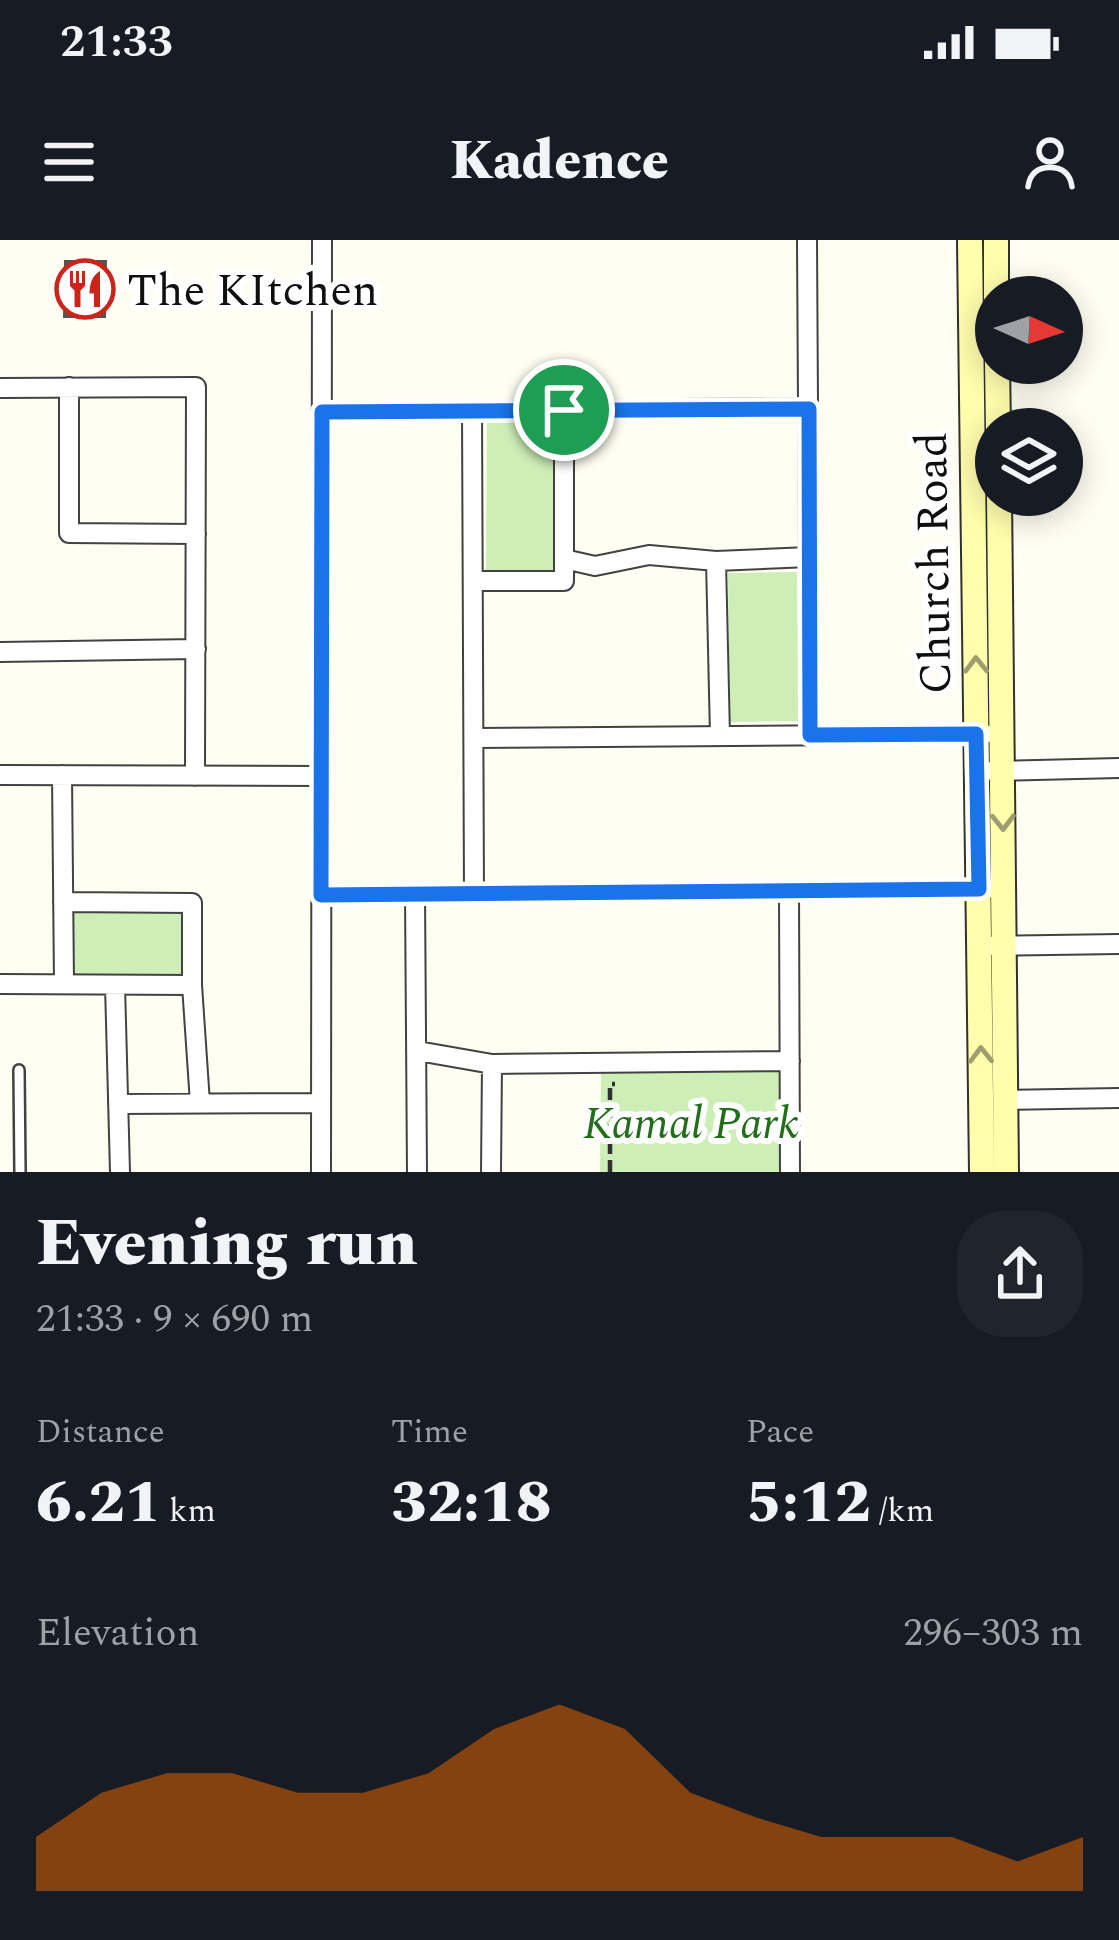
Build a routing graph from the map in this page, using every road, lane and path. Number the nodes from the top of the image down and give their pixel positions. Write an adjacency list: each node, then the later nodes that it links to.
1 (322, 240): 10 (street)
2 (807, 240): 7 (street)
3 (983, 241): 4 (street, Church Road); 19 (street, Church Road, one-way to 3)
4 (991, 276)
5 (70, 387): 6 (street); 12 (street); 12 (street)
6 (0, 388)
7 (809, 409): 9 (street); 13 (street)
8 (472, 410): 9 (street); 10 (street); 16 (street)
9 (564, 410): 14 (street)
10 (322, 412): 28 (street)
11 (998, 516): 19 (street, Church Road)
12 (196, 533): 17 (street)
13 (809, 557): 15 (street); 20 (street)
14 (564, 559): 15 (street); 16 (street)
15 (716, 562): 21 (street)
16 (473, 581): 22 (street)
17 (196, 649): 18 (street); 27 (street)
18 (0, 652)
19 (989, 734): 20 (street); 24 (street, Church Road)
20 (810, 735): 21 (street)
21 (719, 736): 22 (street)
22 (474, 738): 32 (street)
23 (1119, 768): 24 (street)
24 (990, 771): 29 (street, Church Road)
25 (0, 775): 26 (street)
26 (62, 775): 27 (street); 34 (street)
27 (195, 776): 28 (street)
28 (321, 776): 33 (street)
29 (991, 889): 30 (street); 36 (street, Church Road)
30 (789, 891): 32 (street); 42 (street)
31 (415, 894): 32 (street); 33 (street); 41 (street)
32 (474, 894)
33 (321, 895): 49 (street)
34 (63, 902): 38 (street); 40 (street)
35 (1119, 944): 36 (street)
36 (992, 946): 47 (street, Church Road); 58 (street, Church Road, one-way to 36)
37 (0, 984): 38 (street)
38 (64, 985): 39 (street)
39 (115, 985): 40 (street); 50 (street)
40 (192, 985): 48 (street)
41 (418, 1051): 43 (street); 54 (street)
42 (790, 1061): 43 (street); 57 (street)
43 (493, 1064): 55 (street)
44 (19, 1070): 51 (lane)
45 (631, 1084): 56 (path)
46 (1119, 1098): 47 (street)
47 (1006, 1100): 59 (street, Church Road)
48 (200, 1103): 49 (street); 50 (street)
49 (321, 1103): 53 (street)
50 (118, 1104): 52 (street)
51 (20, 1172)
52 (120, 1172)
53 (321, 1172)
54 (417, 1172)
55 (491, 1172)
56 (610, 1172)
57 (790, 1172)
58 (982, 1172)
59 (1006, 1172)

